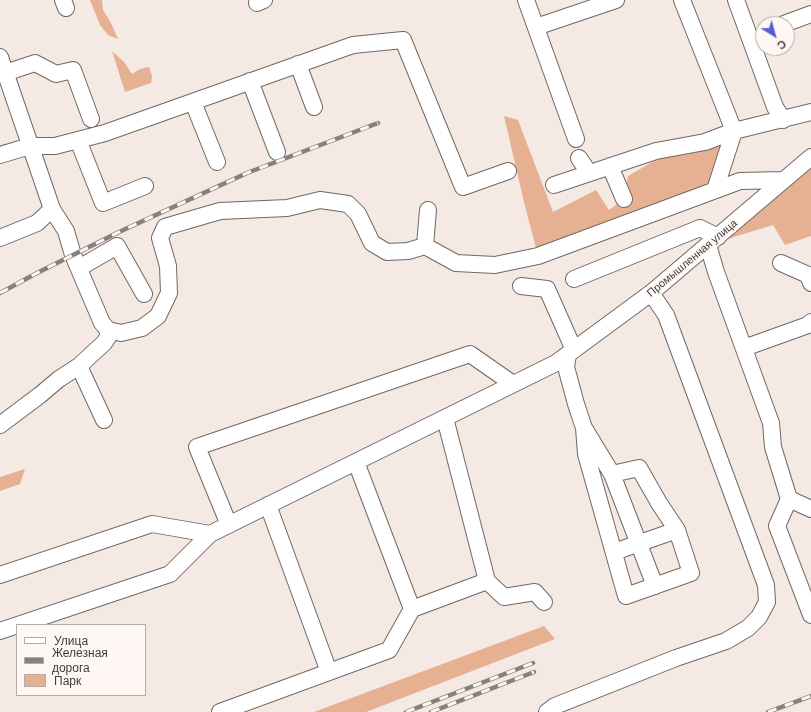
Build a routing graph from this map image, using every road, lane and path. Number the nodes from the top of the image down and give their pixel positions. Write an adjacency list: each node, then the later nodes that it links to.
1 (526, 0): 8 (street)
2 (616, 0): 5 (street)
3 (682, 0): 20 (street)
4 (736, 0): 9 (street)
5 (599, 3): 8 (street)
6 (811, 14): 7 (street)
7 (795, 20)
8 (536, 28): 21 (street)
9 (755, 33)
10 (762, 56): 19 (street)
11 (0, 57): 13 (street)
12 (298, 64): 14 (street); 16 (street); 30 (street)
13 (5, 73): 18 (street); 23 (street)
14 (250, 81): 15 (street); 24 (street)
15 (193, 102): 22 (street); 28 (street)
16 (314, 107)
17 (811, 112): 19 (street)
18 (91, 118)
19 (783, 120): 20 (street)
20 (734, 132): 29 (street); 35 (street)
21 (576, 139)
22 (78, 140): 23 (street); 34 (street)
23 (30, 146): 25 (street); 37 (street)
24 (277, 152)
25 (0, 155)
26 (811, 157): 32 (street, Промышленная улица)
27 (579, 158): 31 (street)
28 (217, 162)
29 (610, 166): 31 (street); 36 (street)
30 (508, 171)
31 (589, 174): 33 (street)
32 (783, 180): 35 (street); 40 (street, Промышленная улица)
33 (554, 185)
34 (145, 186)
35 (715, 190): 41 (street)
36 (624, 199)
37 (52, 209): 39 (street); 43 (street)
38 (428, 210): 41 (street)
39 (0, 238)
40 (713, 241): 44 (street); 47 (street, Промышленная улица); 51 (street)
41 (425, 246): 50 (street)
42 (781, 263): 45 (street)
43 (79, 268): 48 (street); 50 (street)
44 (574, 279)
45 (811, 283)
46 (521, 286): 52 (street)
47 (651, 293): 52 (street, Промышленная улица); 80 (street)
48 (144, 294)
49 (811, 322): 51 (street)
50 (108, 330): 53 (street)
51 (744, 348): 61 (street)
52 (571, 352): 54 (street, Промышленная улица); 58 (street)
53 (79, 366): 56 (street); 57 (street)
54 (513, 384): 55 (street, Промышленная улица); 64 (street)
55 (445, 418): 59 (street, Промышленная улица); 70 (street)
56 (104, 420)
57 (0, 425)
58 (584, 428): 60 (street); 68 (street)
59 (356, 462): 62 (street, Промышленная улица); 73 (street)
60 (612, 474): 65 (street); 67 (street)
61 (789, 499): 63 (street); 74 (street)
62 (268, 505): 64 (street, Промышленная улица); 78 (street)
63 (811, 509)
64 (229, 524): 66 (street, Промышленная улица)
65 (677, 530): 67 (street); 71 (street)
66 (210, 534): 69 (street); 75 (street, Промышленная улица)
67 (639, 543): 68 (street); 71 (street)
68 (614, 552): 71 (street)
69 (0, 575)
70 (487, 581): 72 (street); 73 (street)
71 (655, 586)
72 (544, 602)
73 (412, 609): 78 (street)
74 (811, 616)
75 (21, 624)
76 (16, 626): 77 (street, Промышленная улица)
77 (0, 631)
78 (329, 672): 79 (street)
79 (220, 712)
80 (547, 712)

